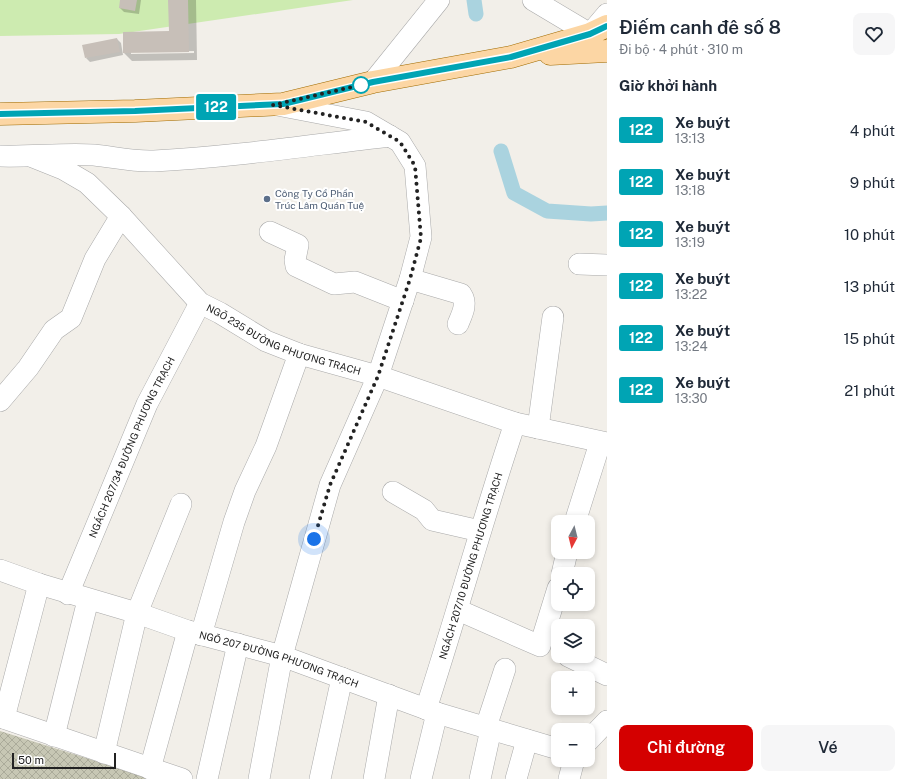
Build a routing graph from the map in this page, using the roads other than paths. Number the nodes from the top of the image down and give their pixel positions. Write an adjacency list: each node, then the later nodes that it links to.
1 (439, 0): 7 (street)
2 (533, 0): 4 (street)
3 (607, 14): 4 (street)
4 (598, 30): 6 (main road)
5 (607, 51): 6 (main road)
6 (511, 57): 7 (main road)
7 (373, 82): 8 (main road)
8 (273, 105): 9 (main road); 10 (street)
9 (0, 114)
10 (390, 136): 12 (street); 17 (street)
11 (0, 156): 12 (street)
12 (33, 157): 13 (street, NGÕ 235 ĐƯỜNG PHƯƠNG TRẠCH)
13 (121, 216): 19 (street, NGÕ 235 ĐƯỜNG PHƯƠNG TRẠCH); 24 (street)
14 (270, 232): 18 (street)
15 (580, 264): 16 (street)
16 (607, 266)
17 (410, 279): 18 (street); 21 (street)
18 (403, 300): 23 (street)
19 (200, 303): 22 (street, NGÕ 235 ĐƯỜNG PHƯƠNG TRẠCH); 34 (street, NGÁCH 207/34 ĐƯỜNG PHƯƠNG TRẠCH)
20 (553, 317): 26 (street)
21 (458, 324)
22 (299, 354): 23 (street, NGÕ 235 ĐƯỜNG PHƯƠNG TRẠCH); 39 (street)
23 (378, 376): 25 (street, NGÕ 235 ĐƯỜNG PHƯƠNG TRẠCH); 42 (street)
24 (0, 401)
25 (516, 423): 26 (street, NGÕ 235 ĐƯỜNG PHƯƠNG TRẠCH); 31 (street, NGÁCH 207/10 ĐƯỜNG PHƯƠNG TRẠCH)
26 (538, 428): 27 (street, NGÕ 235 ĐƯỜNG PHƯƠNG TRẠCH)
27 (603, 443): 30 (street)
28 (393, 492): 31 (street)
29 (181, 504): 38 (street)
30 (577, 515)
31 (480, 531): 36 (street, NGÁCH 207/10 ĐƯỜNG PHƯƠNG TRẠCH)
32 (0, 570): 33 (street, NGÕ 207 ĐƯỜNG PHƯƠNG TRẠCH)
33 (39, 584): 34 (street, NGÕ 207 ĐƯỜNG PHƯƠNG TRẠCH); 49 (street)
34 (68, 594): 35 (street, NGÕ 207 ĐƯỜNG PHƯƠNG TRẠCH)
35 (88, 600): 38 (street, NGÕ 207 ĐƯỜNG PHƯƠNG TRẠCH); 53 (street)
36 (458, 610): 41 (street); 48 (street, NGÁCH 207/10 ĐƯỜNG PHƯƠNG TRẠCH)
37 (555, 611): 41 (street)
38 (137, 613): 39 (street, NGÕ 207 ĐƯỜNG PHƯƠNG TRẠCH); 56 (street)
39 (194, 633): 40 (street, NGÕ 207 ĐƯỜNG PHƯƠNG TRẠCH); 58 (street)
40 (238, 644): 42 (street, NGÕ 207 ĐƯỜNG PHƯƠNG TRẠCH); 60 (street)
41 (549, 649)
42 (282, 656): 46 (street, NGÕ 207 ĐƯỜNG PHƯƠNG TRẠCH); 61 (street)
43 (582, 663): 45 (street)
44 (505, 668): 51 (street)
45 (607, 675)
46 (342, 678): 47 (street, NGÕ 207 ĐƯỜNG PHƯƠNG TRẠCH); 62 (street)
47 (388, 695): 48 (street, NGÕ 207 ĐƯỜNG PHƯƠNG TRẠCH); 63 (street)
48 (431, 711): 51 (street, NGÕ 207 ĐƯỜNG PHƯƠNG TRẠCH); 64 (street, NGÁCH 207/10 ĐƯỜNG PHƯƠNG TRẠCH)
49 (2, 718): 53 (street)
50 (607, 721): 52 (street)
51 (488, 728): 54 (street, NGÕ 207 ĐƯỜNG PHƯƠNG TRẠCH); 65 (street)
52 (595, 734)
53 (54, 736): 56 (street)
54 (527, 740): 55 (street, NGÕ 207 ĐƯỜNG PHƯƠNG TRẠCH); 66 (street)
55 (551, 747)
56 (104, 753): 58 (street)
57 (572, 767): 67 (street)
58 (150, 769): 59 (street)
59 (182, 779)
60 (206, 779)
61 (259, 779)
62 (320, 779)
63 (374, 779)
64 (421, 779)
65 (480, 779)
66 (516, 779)
67 (569, 779)

